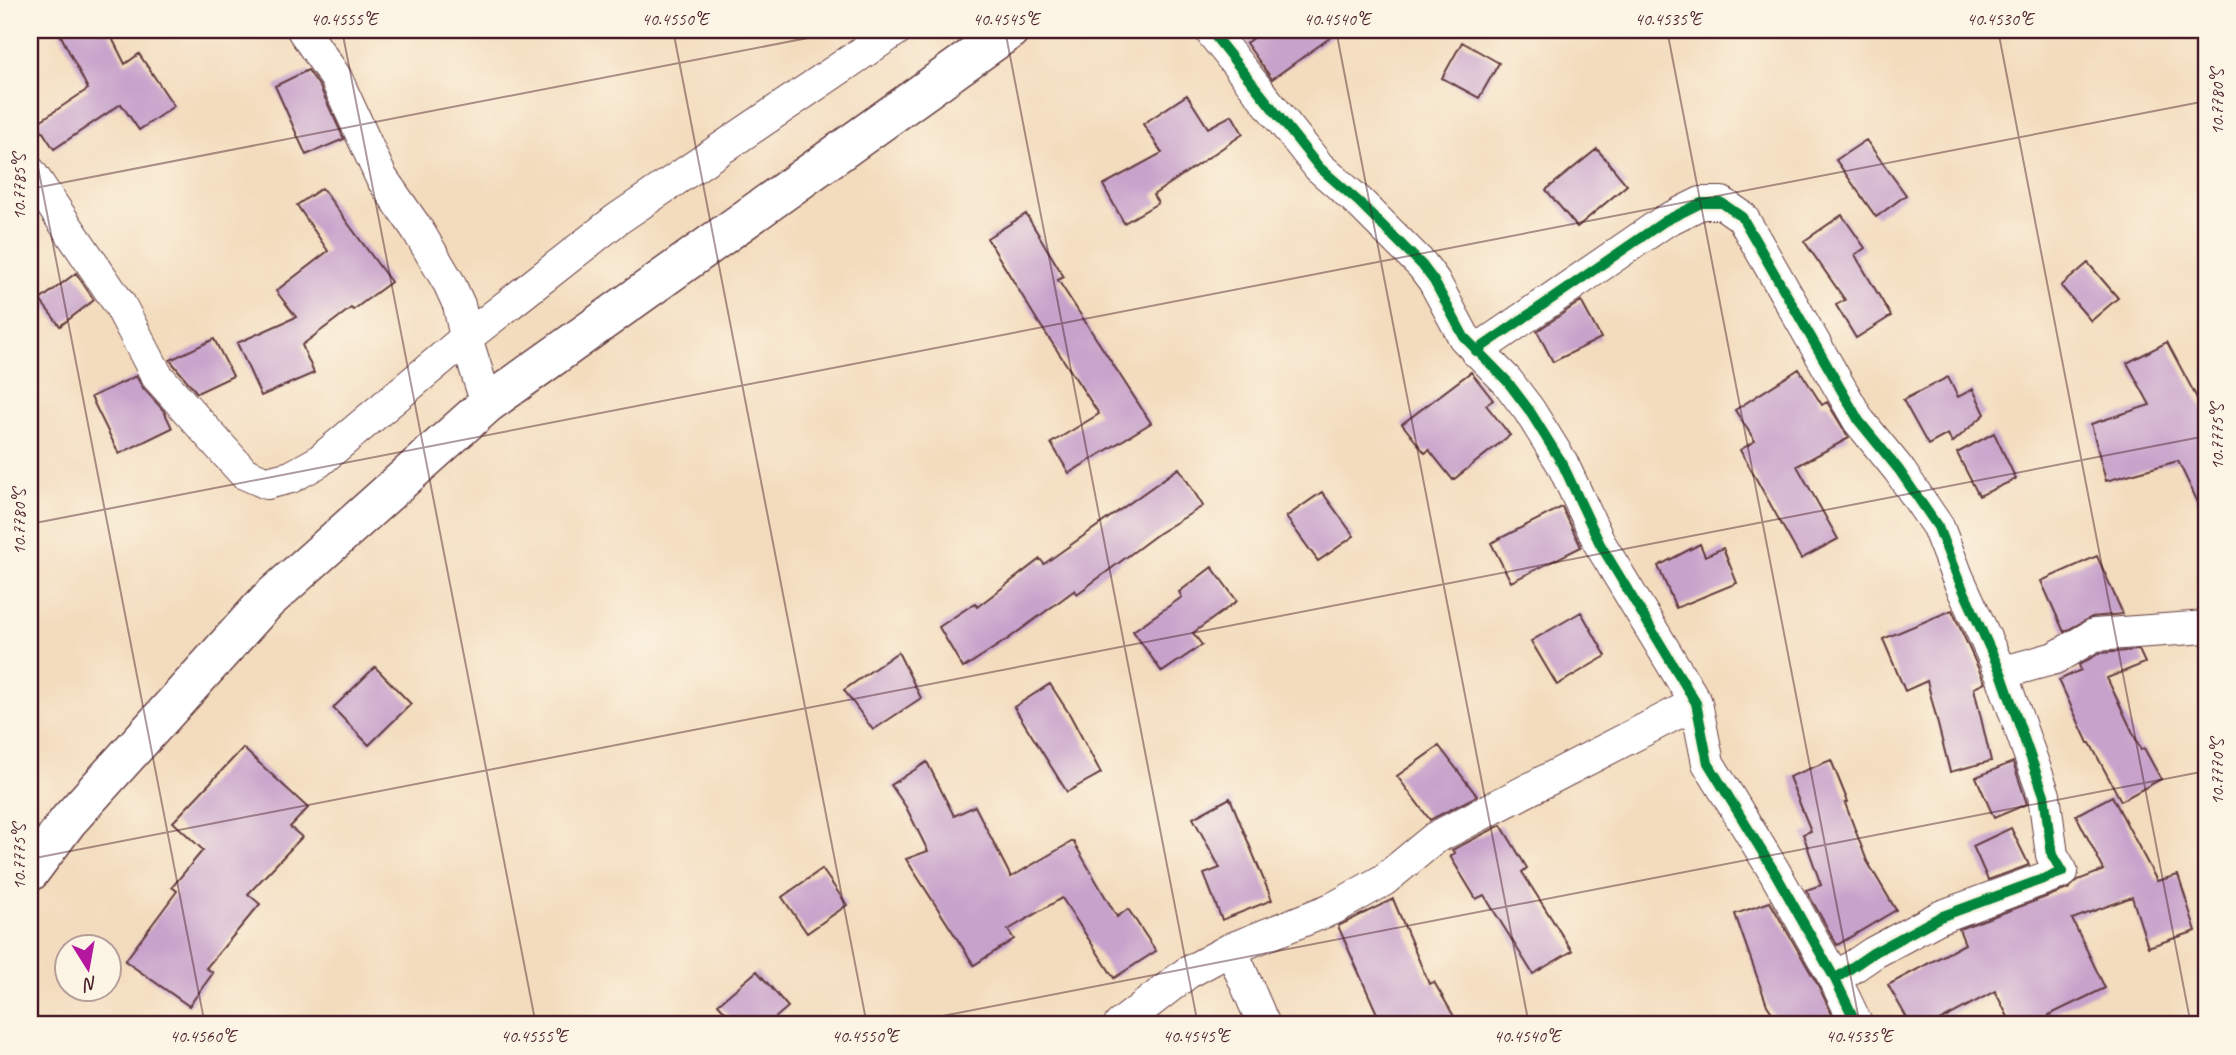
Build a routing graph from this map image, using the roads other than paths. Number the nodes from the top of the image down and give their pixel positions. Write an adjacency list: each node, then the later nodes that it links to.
1 (303, 30): 6 (street)
2 (896, 30): 6 (street)
3 (1010, 30): 8 (main road)
4 (1210, 30): 7 (street)
5 (30, 172): 6 (street)
6 (466, 338): 8 (street)
7 (1476, 351): 10 (street); 11 (street)
8 (486, 404): 12 (main road)
9 (2206, 627): 10 (street)
10 (2000, 673): 14 (street)
11 (1696, 703): 13 (street); 14 (street)
12 (30, 872)
13 (1231, 949): 15 (street); 16 (street)
14 (1835, 979): 17 (street)
15 (1120, 1025)
16 (1264, 1025)
17 (1857, 1025)

